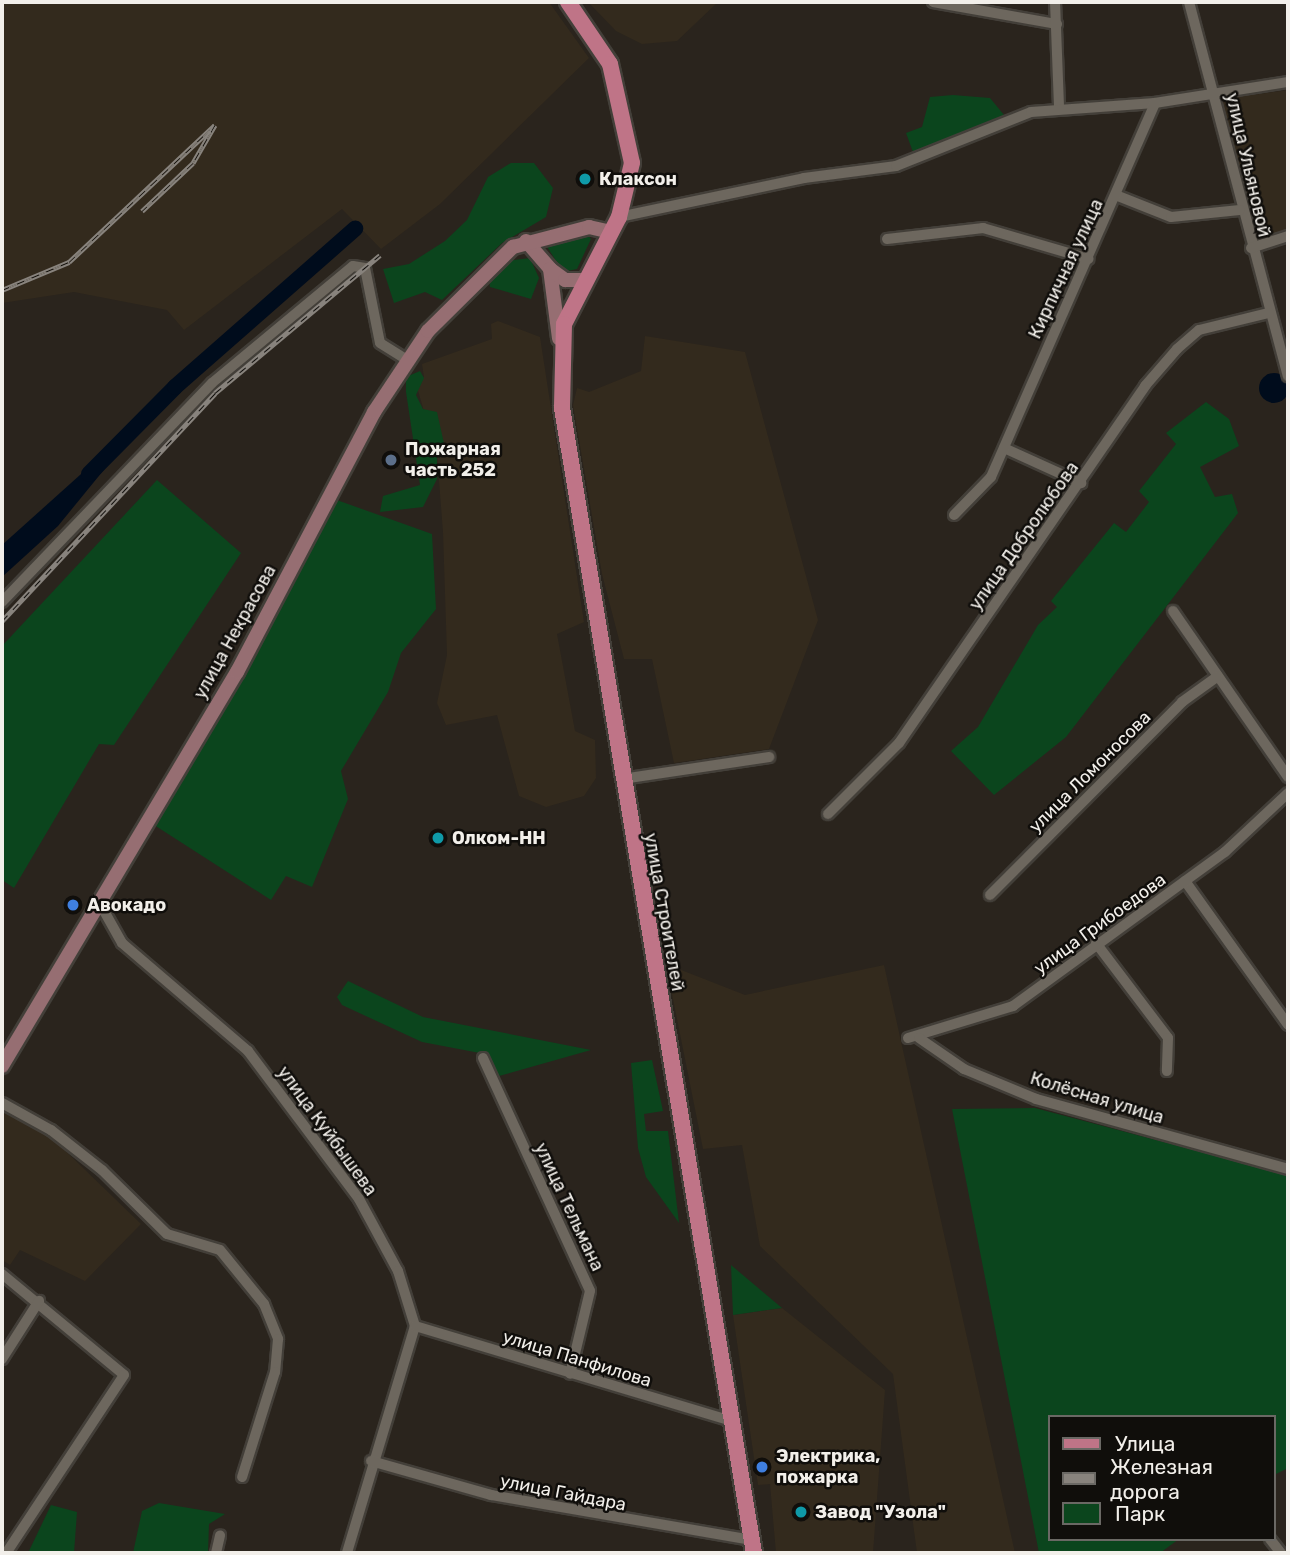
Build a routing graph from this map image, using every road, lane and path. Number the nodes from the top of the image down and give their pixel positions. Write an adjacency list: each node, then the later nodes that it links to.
1 (568, 2): 12 (main road, улица Строителей)
2 (933, 2): 5 (street)
3 (1055, 2): 5 (street)
4 (1189, 2): 7 (street, улица Ульяновой)
5 (1056, 24): 9 (street)
6 (1288, 82): 7 (street)
7 (1216, 92): 8 (street); 11 (street, улица Ульяновой)
8 (1155, 103): 9 (street); 10 (street, Кирпичная улица)
9 (1059, 108): 12 (street)
10 (1118, 195): 11 (street); 18 (street, Кирпичная улица)
11 (1240, 210): 17 (street, улица Ульяновой)
12 (619, 217): 13 (main road, улица Строителей)
13 (611, 232): 16 (street, улица Некрасова); 20 (main road, улица Строителей)
14 (1288, 236): 17 (street)
15 (887, 239): 18 (street)
16 (526, 241): 19 (street); 23 (street, улица Некрасова)
17 (1251, 248): 21 (street, улица Ульяновой)
18 (1088, 259): 25 (street, Кирпичная улица)
19 (550, 269): 20 (street); 22 (street)
20 (583, 280): 22 (main road, улица Строителей)
21 (1269, 313): 24 (street, улица Ульяновой); 26 (street, улица Добролюбова)
22 (560, 342): 33 (main road, улица Строителей)
23 (409, 361): 28 (street); 38 (street, улица Некрасова)
24 (1288, 376)
25 (1004, 448): 26 (street); 27 (street, Кирпичная улица)
26 (1081, 483): 35 (street, улица Добролюбова)
27 (954, 515)
28 (2, 602)
29 (1173, 611): 30 (street)
30 (1218, 676): 32 (street); 37 (street, улица Ломоносова)
31 (769, 757): 33 (street)
32 (1288, 777)
33 (622, 779): 52 (main road, улица Строителей)
34 (1288, 793): 36 (street, улица Грибоедова)
35 (828, 814)
36 (1185, 881): 39 (street, улица Грибоедова); 40 (street)
37 (990, 895)
38 (99, 902): 43 (street, улица Некрасова); 49 (street, улица Куйбышева)
39 (1096, 943): 41 (street, улица Грибоедова); 44 (street)
40 (1288, 1025)
41 (908, 1038): 46 (street, Колёсная улица)
42 (483, 1058): 51 (street, улица Тельмана)
43 (2, 1066)
44 (1167, 1071)
45 (2, 1103): 54 (street)
46 (1288, 1169)
47 (2, 1274): 48 (street)
48 (39, 1301): 50 (street); 57 (street)
49 (415, 1326): 51 (street, улица Панфилова); 53 (street)
50 (2, 1359)
51 (570, 1374): 52 (street, улица Панфилова)
52 (731, 1421): 56 (main road, улица Строителей)
53 (371, 1461): 56 (street, улица Гайдара); 59 (street)
54 (242, 1477)
55 (220, 1535): 58 (street)
56 (752, 1547)
57 (6, 1553)
58 (216, 1553)
59 (347, 1553)

